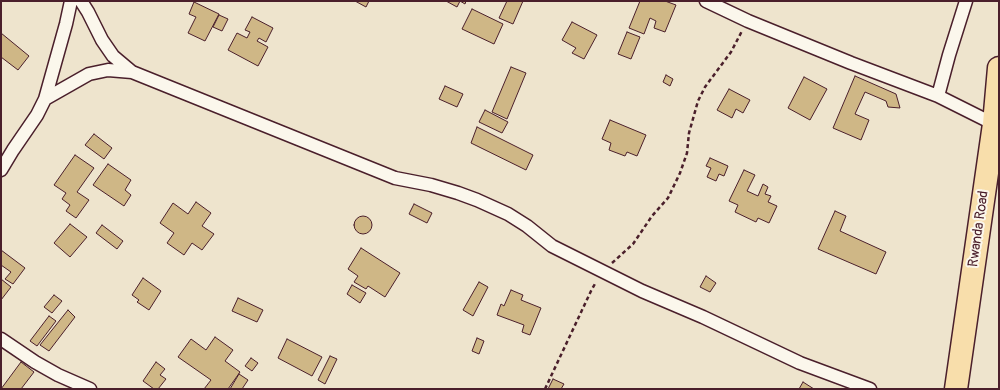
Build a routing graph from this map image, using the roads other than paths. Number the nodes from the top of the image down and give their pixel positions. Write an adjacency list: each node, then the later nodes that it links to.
1 (71, 1): 8 (street)
2 (81, 1): 6 (street)
3 (706, 1): 7 (street)
4 (966, 1): 7 (street)
5 (999, 68): 9 (highway, Rwanda Road)
6 (132, 72): 8 (street); 13 (street)
7 (938, 96): 9 (street)
8 (45, 99): 10 (street)
9 (994, 124): 14 (highway, Rwanda Road)
10 (1, 170)
11 (1, 339): 12 (street)
12 (90, 389)
13 (870, 389)
14 (956, 389)

